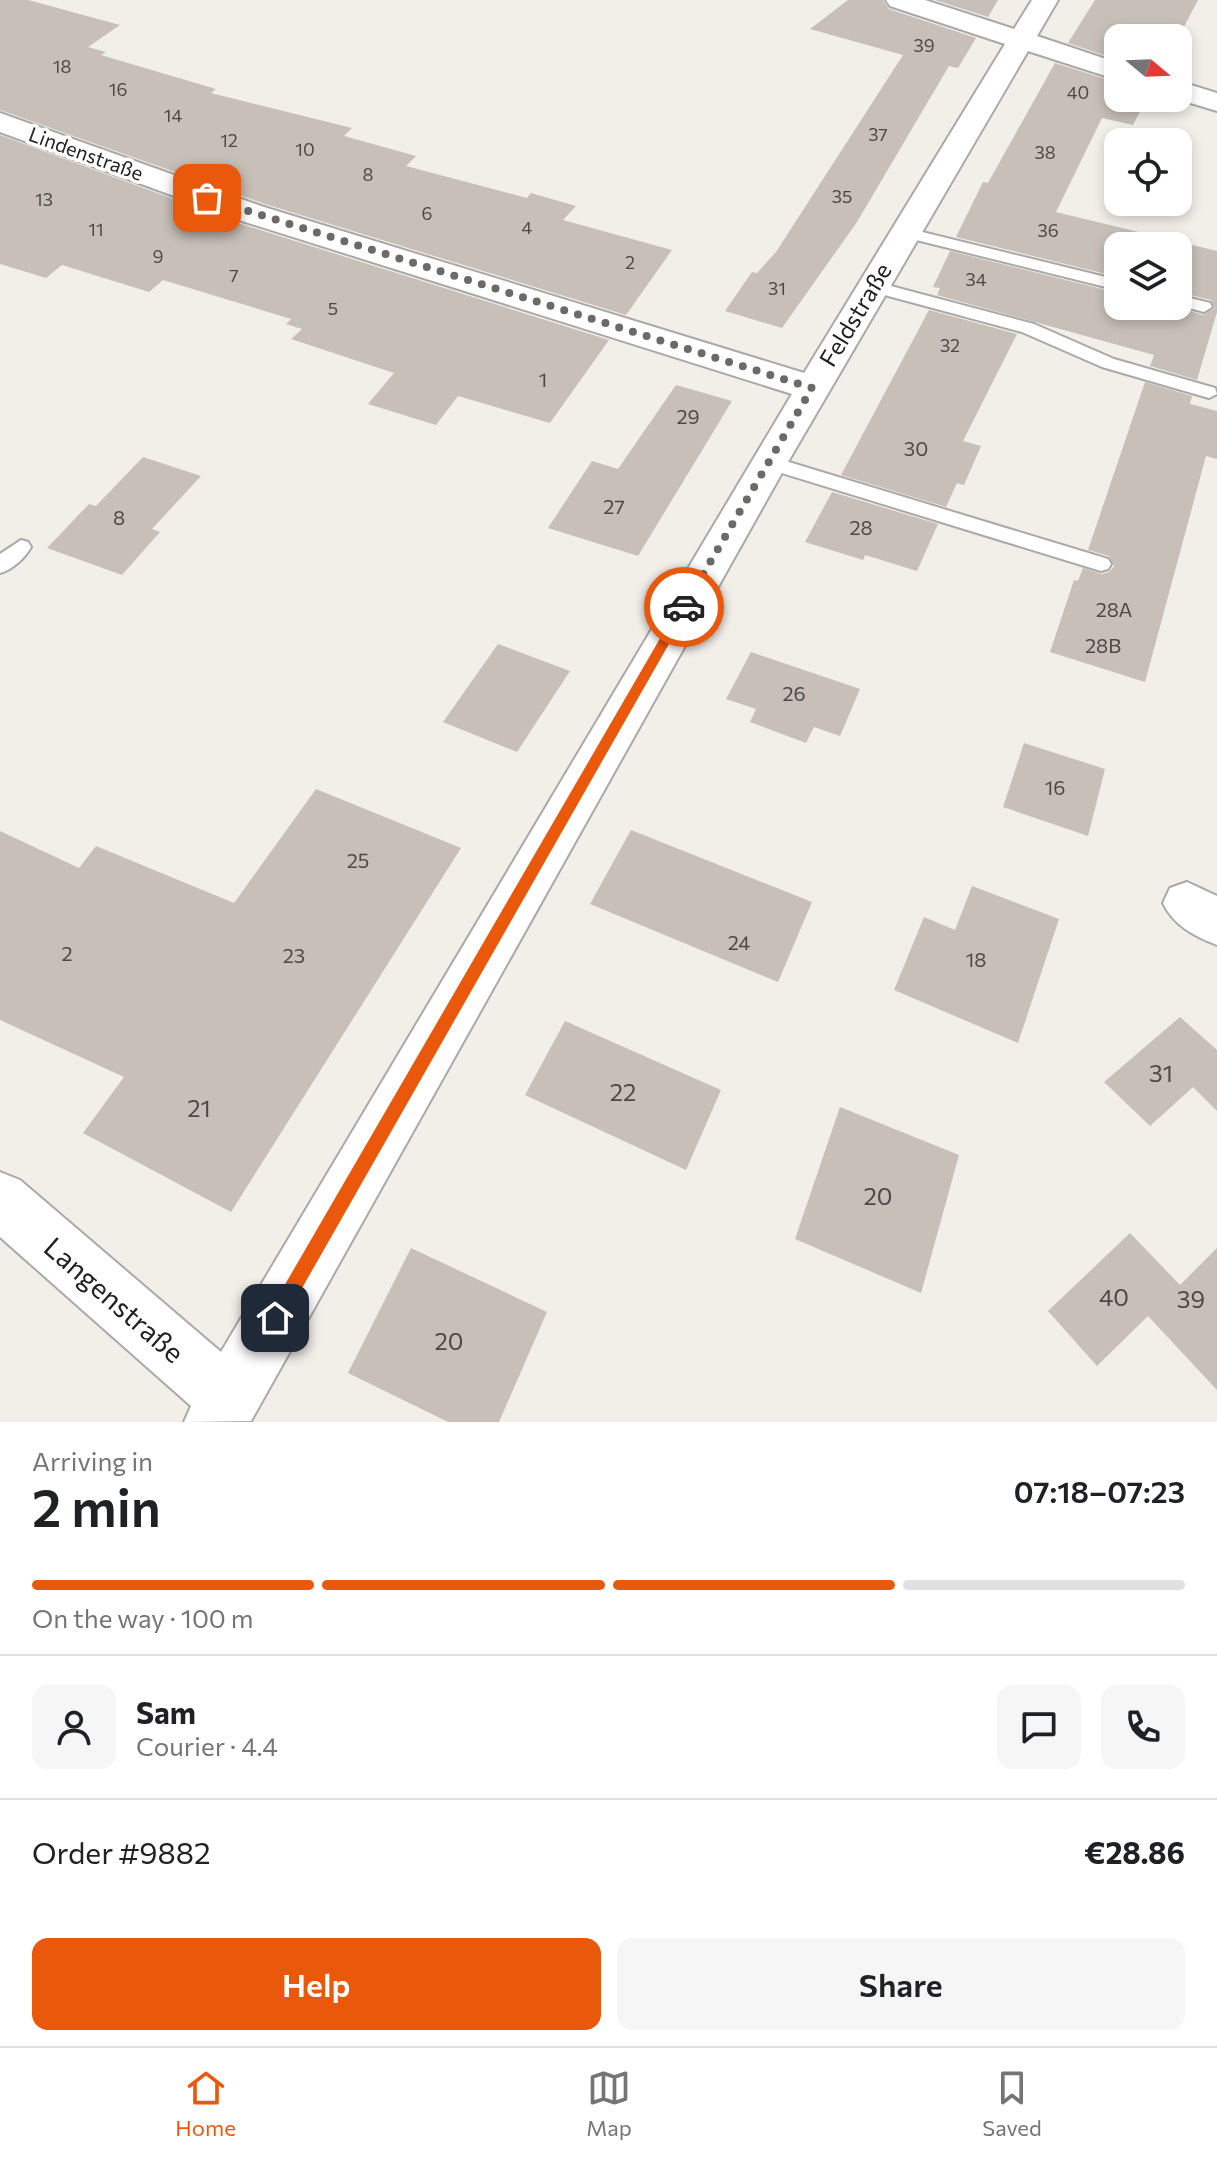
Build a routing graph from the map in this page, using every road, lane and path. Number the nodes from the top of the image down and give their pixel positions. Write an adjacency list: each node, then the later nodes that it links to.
1 (899, 0): 3 (street)
2 (1045, 0): 3 (street, Feldstraße)
3 (1023, 39): 4 (street); 8 (street, Feldstraße)
4 (1104, 67)
5 (1192, 94): 6 (street)
6 (1217, 102)
7 (0, 122): 13 (street, Lindenstraße)
8 (906, 233): 9 (lane); 10 (street, Feldstraße)
9 (1104, 282)
10 (872, 286): 13 (street, Feldstraße); 14 (lane)
11 (1192, 304): 12 (lane)
12 (1204, 307)
13 (812, 388): 15 (street, Feldstraße)
14 (1209, 392)
15 (769, 462): 17 (lane); 20 (street, Feldstraße)
16 (21, 547): 18 (lane)
17 (1101, 564)
18 (0, 566)
19 (0, 1200): 20 (street, Langenstraße)
20 (233, 1414)

